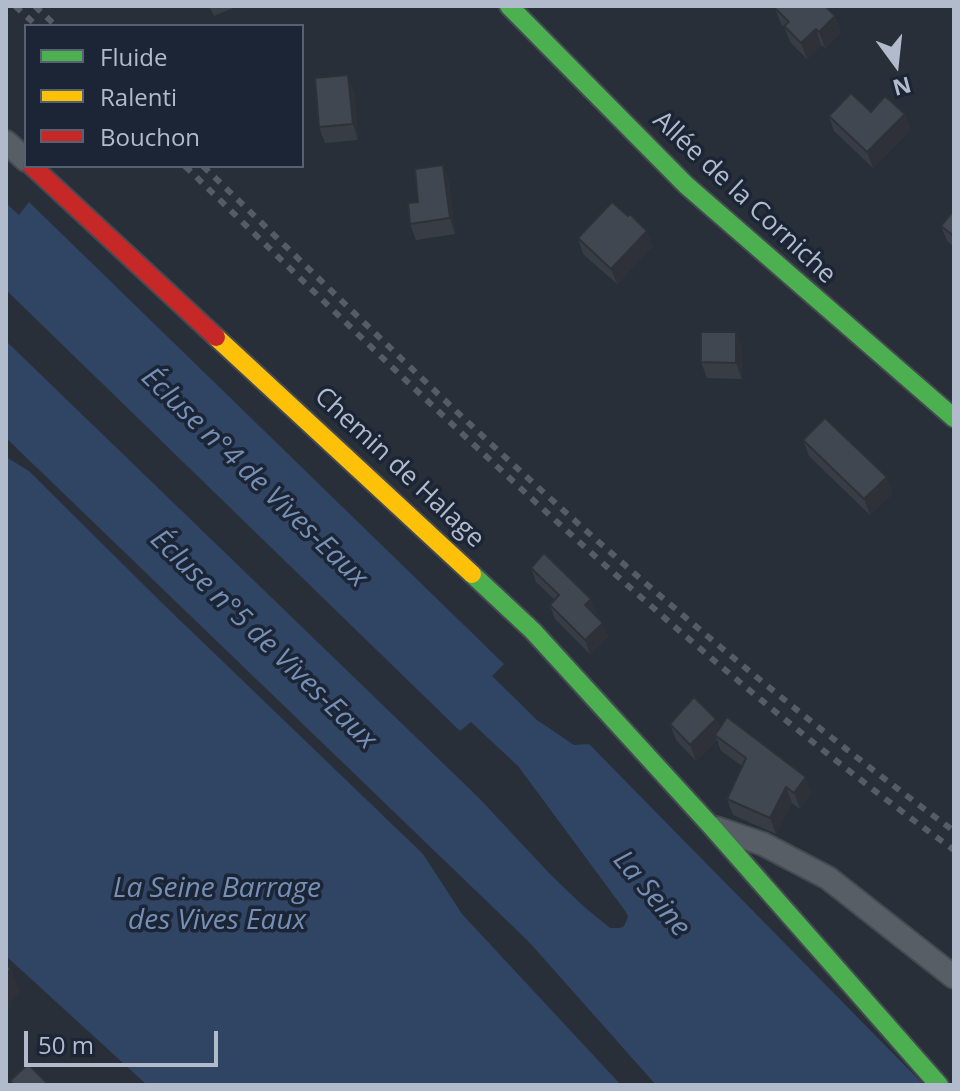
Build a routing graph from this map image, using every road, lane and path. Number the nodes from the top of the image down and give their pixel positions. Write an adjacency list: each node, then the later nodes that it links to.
1 (509, 6): 5 (street, Allée de la Corniche)
2 (6, 142): 3 (street)
3 (24, 158)
4 (34, 168): 6 (street, Chemin de Halage)
5 (954, 418)
6 (712, 827): 7 (street); 8 (street, Chemin de Halage)
7 (954, 977)
8 (939, 1085)

